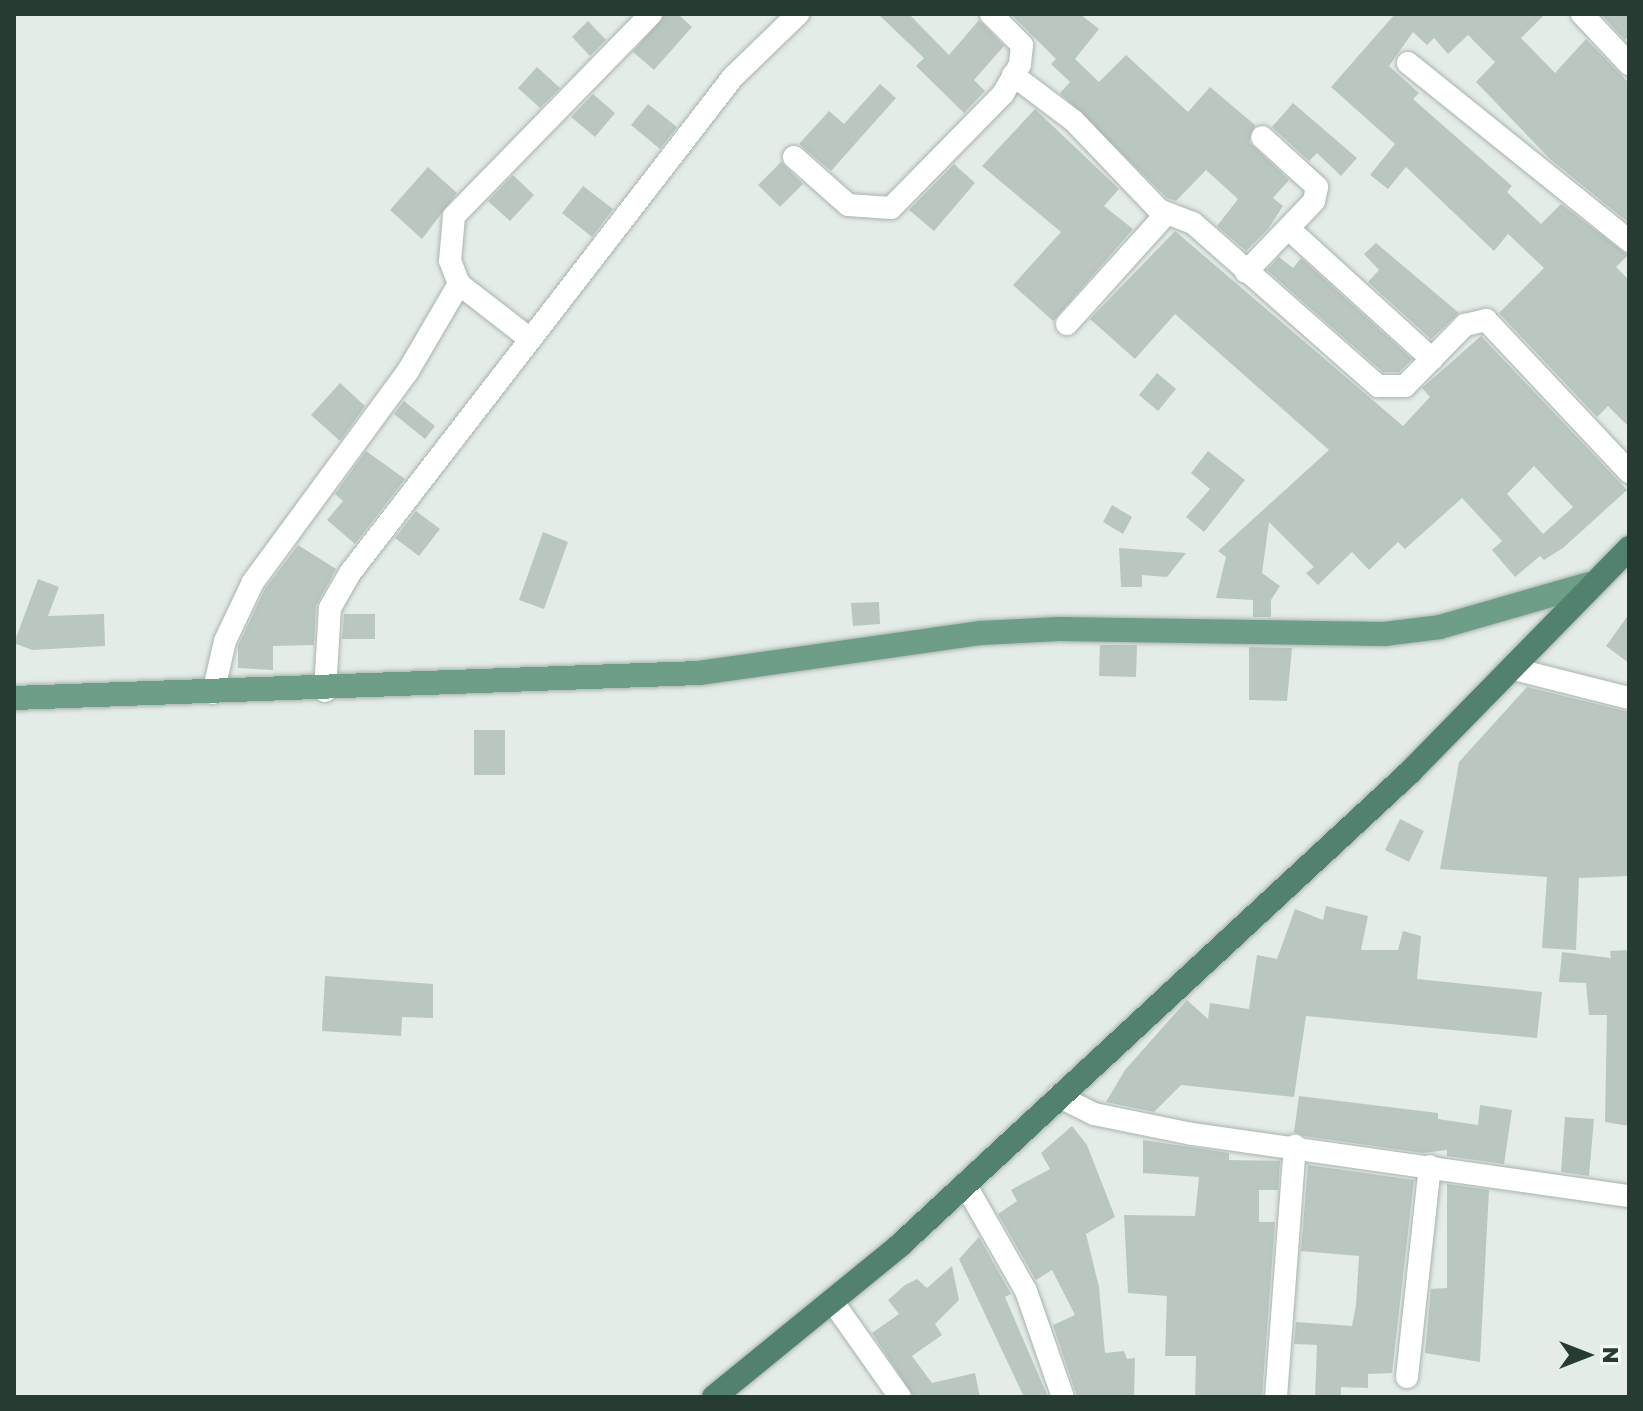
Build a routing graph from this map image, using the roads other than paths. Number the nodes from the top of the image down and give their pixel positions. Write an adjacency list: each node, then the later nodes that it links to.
1 (651, 14): 14 (street)
2 (798, 14): 16 (street)
3 (991, 14): 7 (street)
4 (1582, 14): 6 (street)
5 (1408, 63): 12 (street)
6 (1629, 64)
7 (1013, 75): 9 (street); 10 (street)
8 (1262, 137): 11 (street)
9 (794, 157)
10 (1165, 215): 13 (street); 15 (street)
11 (1290, 230): 13 (street); 17 (street)
12 (1629, 241)
13 (1246, 272): 17 (street)
14 (459, 284): 16 (street); 23 (street)
15 (1067, 324)
16 (530, 339): 22 (street)
17 (1432, 359): 18 (street)
18 (1629, 472)
19 (1629, 548): 20 (highway)
20 (1589, 584): 21 (highway); 22 (main road)
21 (1514, 669): 25 (street); 26 (highway)
22 (325, 691): 23 (main road)
23 (213, 693): 24 (main road)
24 (14, 698)
25 (1629, 698)
26 (1058, 1096): 27 (street); 29 (highway)
27 (1295, 1146): 28 (street); 36 (street)
28 (1430, 1166): 30 (street); 32 (street)
29 (965, 1184): 31 (highway); 35 (street)
30 (1629, 1196)
31 (833, 1302): 33 (highway); 34 (street)
32 (1407, 1377)
33 (714, 1397)
34 (900, 1397)
35 (1063, 1397)
36 (1276, 1397)

